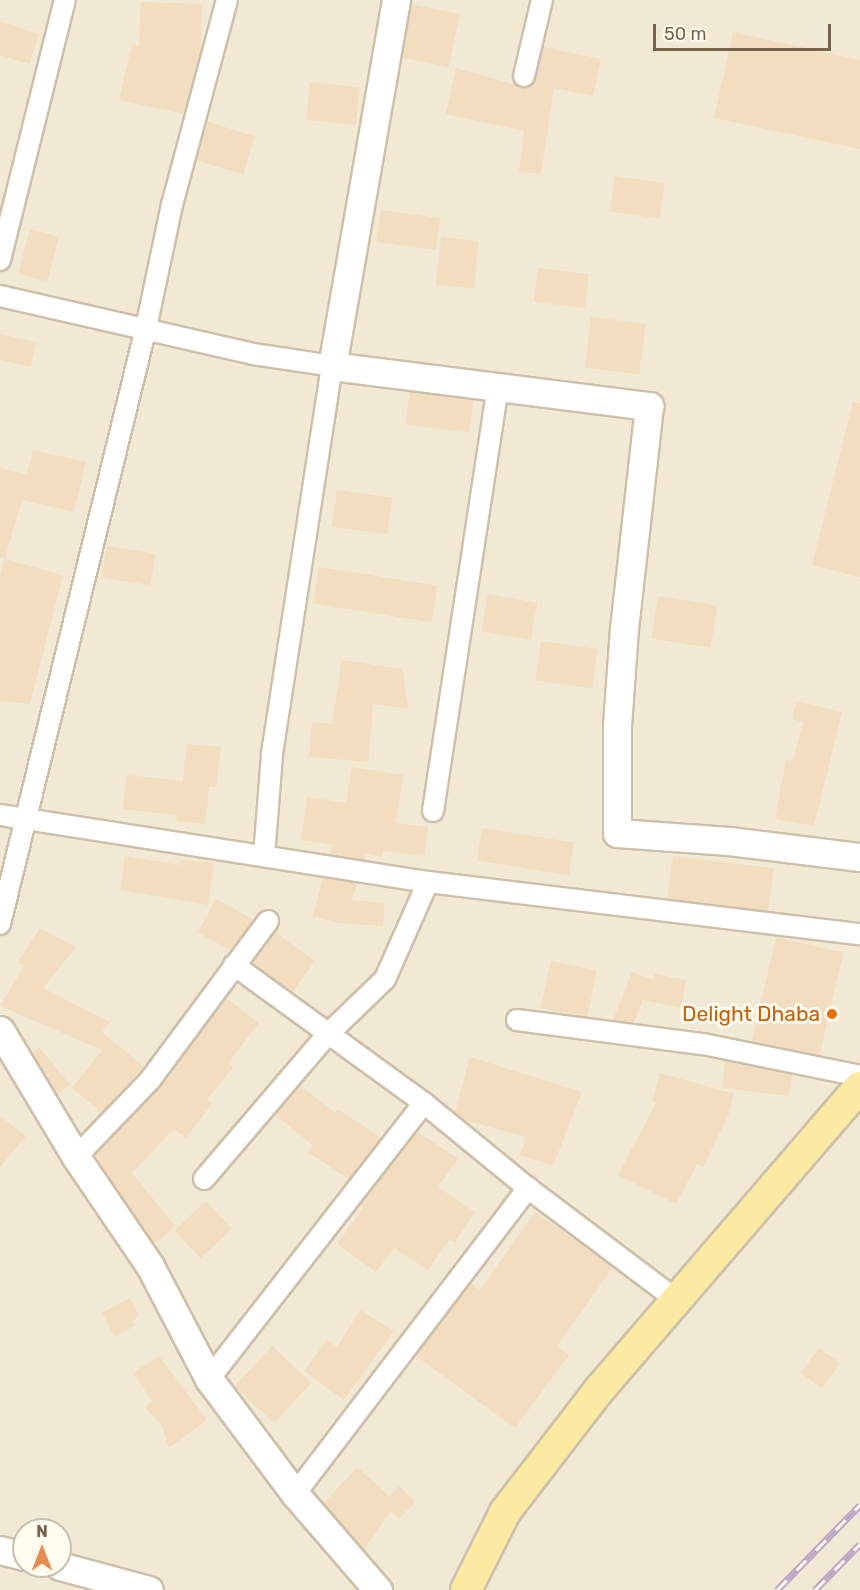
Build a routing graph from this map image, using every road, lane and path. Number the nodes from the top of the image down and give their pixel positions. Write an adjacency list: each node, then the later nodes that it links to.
1 (65, 0): 6 (street)
2 (227, 0): 8 (street)
3 (396, 0): 9 (street)
4 (542, 0): 5 (street)
5 (524, 76)
6 (0, 260)
7 (0, 296): 8 (street)
8 (146, 328): 9 (street); 13 (street)
9 (332, 366): 10 (street); 14 (street)
10 (498, 385): 11 (street); 15 (street)
11 (433, 811)
12 (0, 815): 13 (street)
13 (25, 819): 14 (street); 18 (street)
14 (264, 856): 16 (street)
15 (860, 857)
16 (428, 882): 19 (street); 23 (street)
17 (268, 921): 20 (street)
18 (0, 924)
19 (860, 934)
20 (234, 965): 23 (street); 27 (street)
21 (517, 1020): 24 (street)
22 (0, 1030): 27 (street)
23 (327, 1035): 26 (street); 28 (street)
24 (860, 1076)
25 (860, 1087): 30 (main road)
26 (424, 1103): 29 (street); 31 (street)
27 (76, 1157): 31 (street)
28 (204, 1179)
29 (528, 1188): 30 (street); 32 (street)
30 (678, 1301): 36 (main road)
31 (209, 1379): 32 (street)
32 (295, 1494): 35 (street)
33 (72, 1569): 34 (street)
34 (149, 1590)
35 (378, 1590)
36 (466, 1590)

